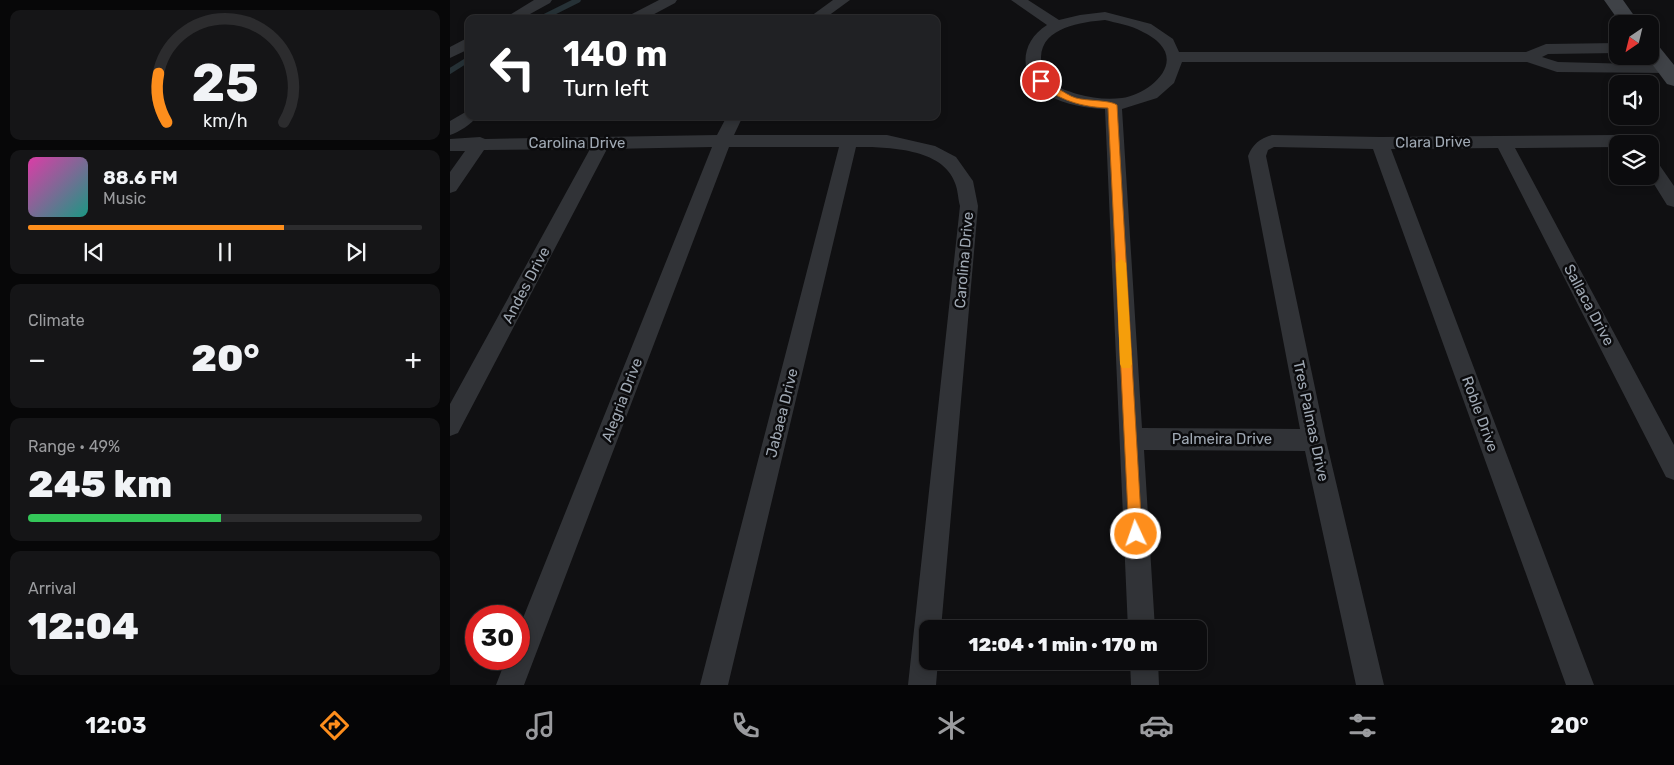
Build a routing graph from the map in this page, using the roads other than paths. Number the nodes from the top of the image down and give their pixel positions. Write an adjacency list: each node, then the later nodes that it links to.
1 (545, 0): 6 (street)
2 (670, 0): 7 (street)
3 (842, 0): 8 (street)
4 (1018, 0): 10 (street)
5 (1613, 0): 9 (main road)
6 (517, 15)
7 (641, 15)
8 (820, 15)
9 (1624, 15)
10 (1058, 25): 14 (street); 18 (street)
11 (465, 44): 13 (street)
12 (1609, 48): 15 (street)
13 (450, 53)
14 (1175, 57): 15 (street); 18 (street)
15 (1528, 58): 17 (street)
16 (1659, 60): 17 (main road)
17 (1670, 74)
18 (1113, 105): 35 (street)
19 (465, 119): 21 (street)
20 (733, 120): 22 (street, Alegria Drive)
21 (450, 129)
22 (724, 141): 24 (street, Carolina Drive); 28 (street, Carolina Drive); 40 (street, Alegria Drive)
23 (1503, 141): 25 (street, Clara Drive); 27 (street, Clara Drive); 37 (street, Sallaca Drive)
24 (849, 142): 41 (street, Jabaea Drive); 42 (street, Carolina Drive)
25 (1609, 142)
26 (480, 143): 28 (street, Carolina Drive); 29 (street, Carolina Drive); 32 (street)
27 (1380, 143): 30 (street, Clara Drive); 45 (street, Roble Drive)
28 (602, 144): 34 (street, Andes Drive)
29 (450, 145)
30 (1257, 156): 36 (street, Tres Palmas Drive)
31 (1659, 178): 33 (street)
32 (450, 186)
33 (1674, 200)
34 (450, 426)
35 (1130, 438): 36 (street, Palmeira Drive); 38 (street)
36 (1314, 440): 44 (street, Tres Palmas Drive)
37 (1674, 469)
38 (1141, 620)
39 (1144, 670): 43 (street)
40 (510, 685)
41 (714, 685)
42 (922, 685)
43 (1145, 685)
44 (1370, 685)
45 (1580, 685)

